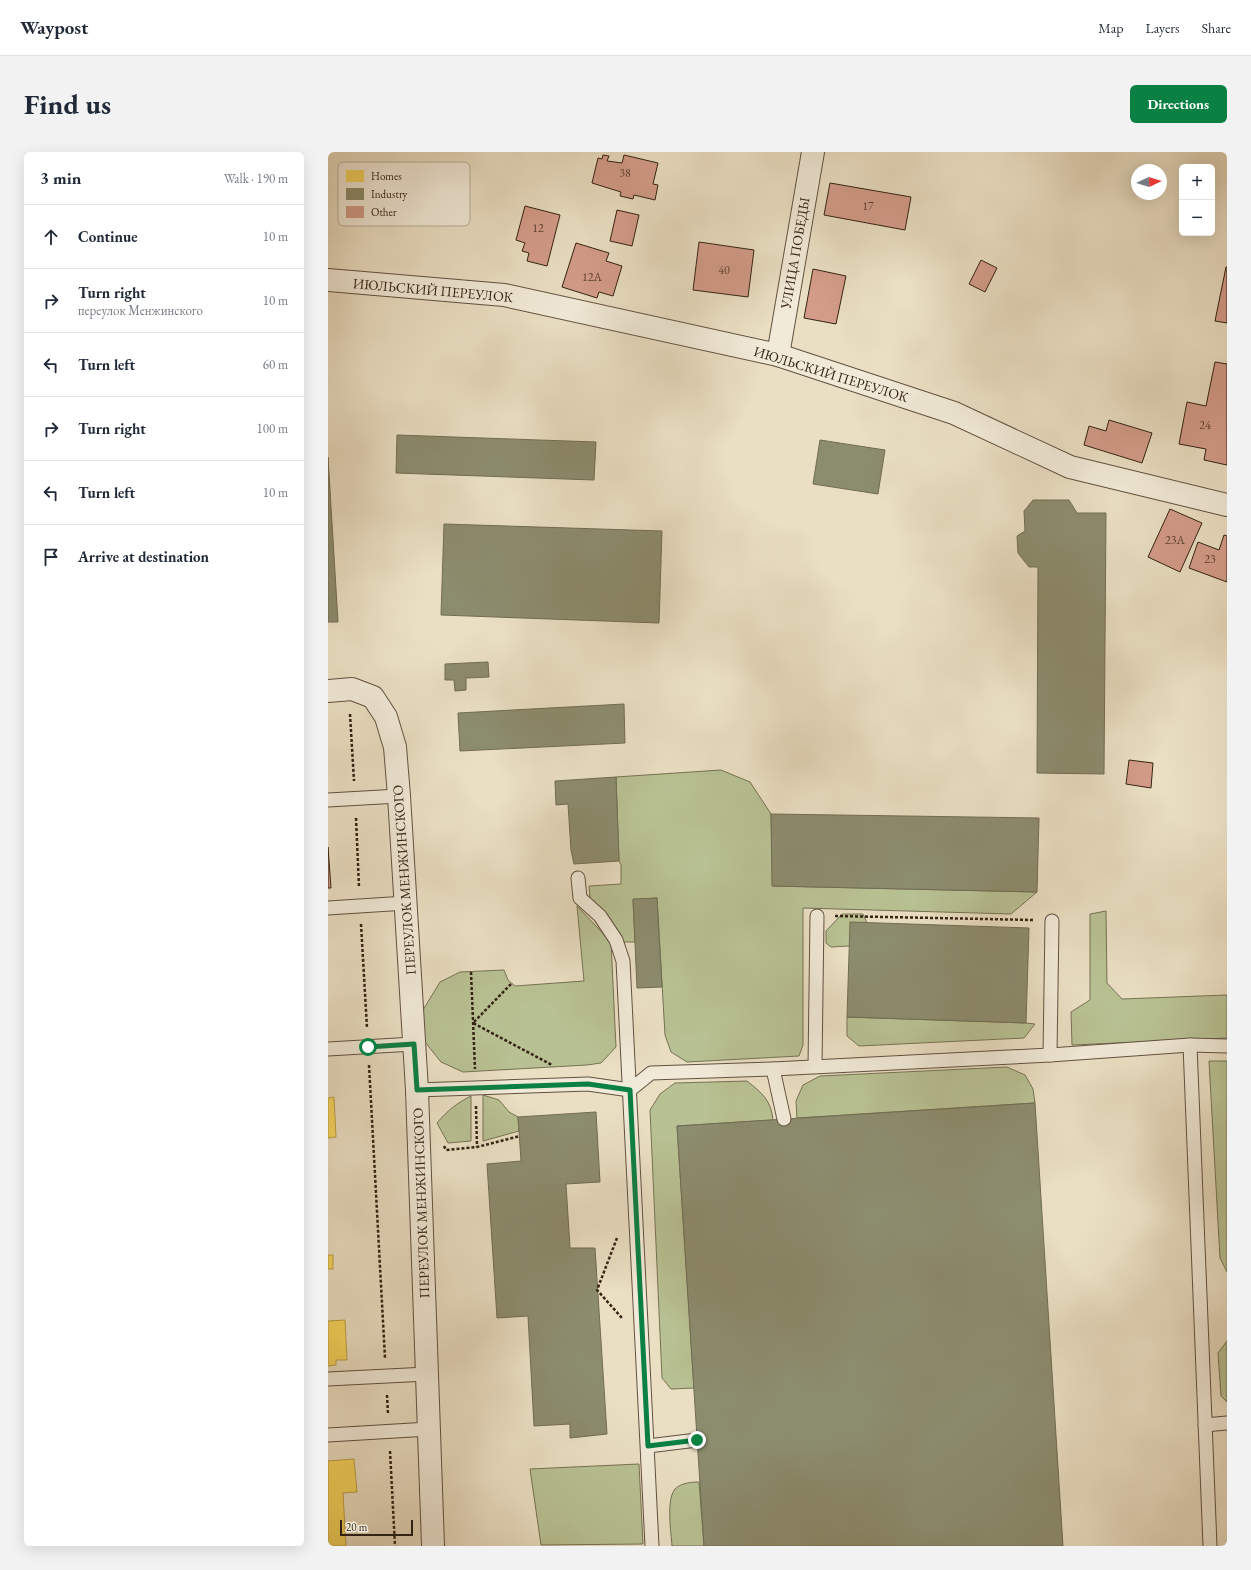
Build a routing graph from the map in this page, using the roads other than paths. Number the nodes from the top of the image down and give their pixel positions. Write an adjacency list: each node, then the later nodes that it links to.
1 (813, 152): 3 (street, УЛИЦА ПОБЕДЫ)
2 (328, 280): 3 (street, ИЮЛЬСКИЙ ПЕРЕУЛОК)
3 (778, 355): 4 (street, ИЮЛЬСКИЙ ПЕРЕУЛОК)
4 (1227, 505)
5 (328, 691): 6 (street, ПЕРЕУЛОК МЕНЖИНСКОГО)
6 (399, 796): 7 (lane); 9 (street, ПЕРЕУЛОК МЕНЖИНСКОГО)
7 (328, 800)
8 (578, 878): 21 (lane)
9 (406, 903): 10 (lane); 13 (street, ПЕРЕУЛОК МЕНЖИНСКОГО)
10 (328, 908)
11 (817, 916): 18 (lane)
12 (1052, 921): 17 (lane)
13 (414, 1044): 16 (lane); 20 (street, ПЕРЕУЛОК МЕНЖИНСКОГО)
14 (1190, 1045): 15 (lane); 17 (lane); 26 (lane)
15 (1227, 1046)
16 (328, 1049)
17 (1050, 1055): 18 (lane)
18 (815, 1066): 19 (lane)
19 (773, 1069): 21 (lane); 22 (lane)
20 (417, 1090): 21 (lane); 23 (street, ПЕРЕУЛОК МЕНЖИНСКОГО)
21 (630, 1090): 30 (lane)
22 (784, 1119)
23 (427, 1374): 24 (lane); 27 (street, ПЕРЕУЛОК МЕНЖИНСКОГО)
24 (328, 1379)
25 (1227, 1423): 26 (lane)
26 (1205, 1425): 33 (lane)
27 (429, 1429): 28 (lane); 31 (street, ПЕРЕУЛОК МЕНЖИНСКОГО)
28 (328, 1435)
29 (697, 1440): 30 (lane)
30 (648, 1446): 32 (lane)
31 (433, 1546)
32 (652, 1546)
33 (1210, 1546)

